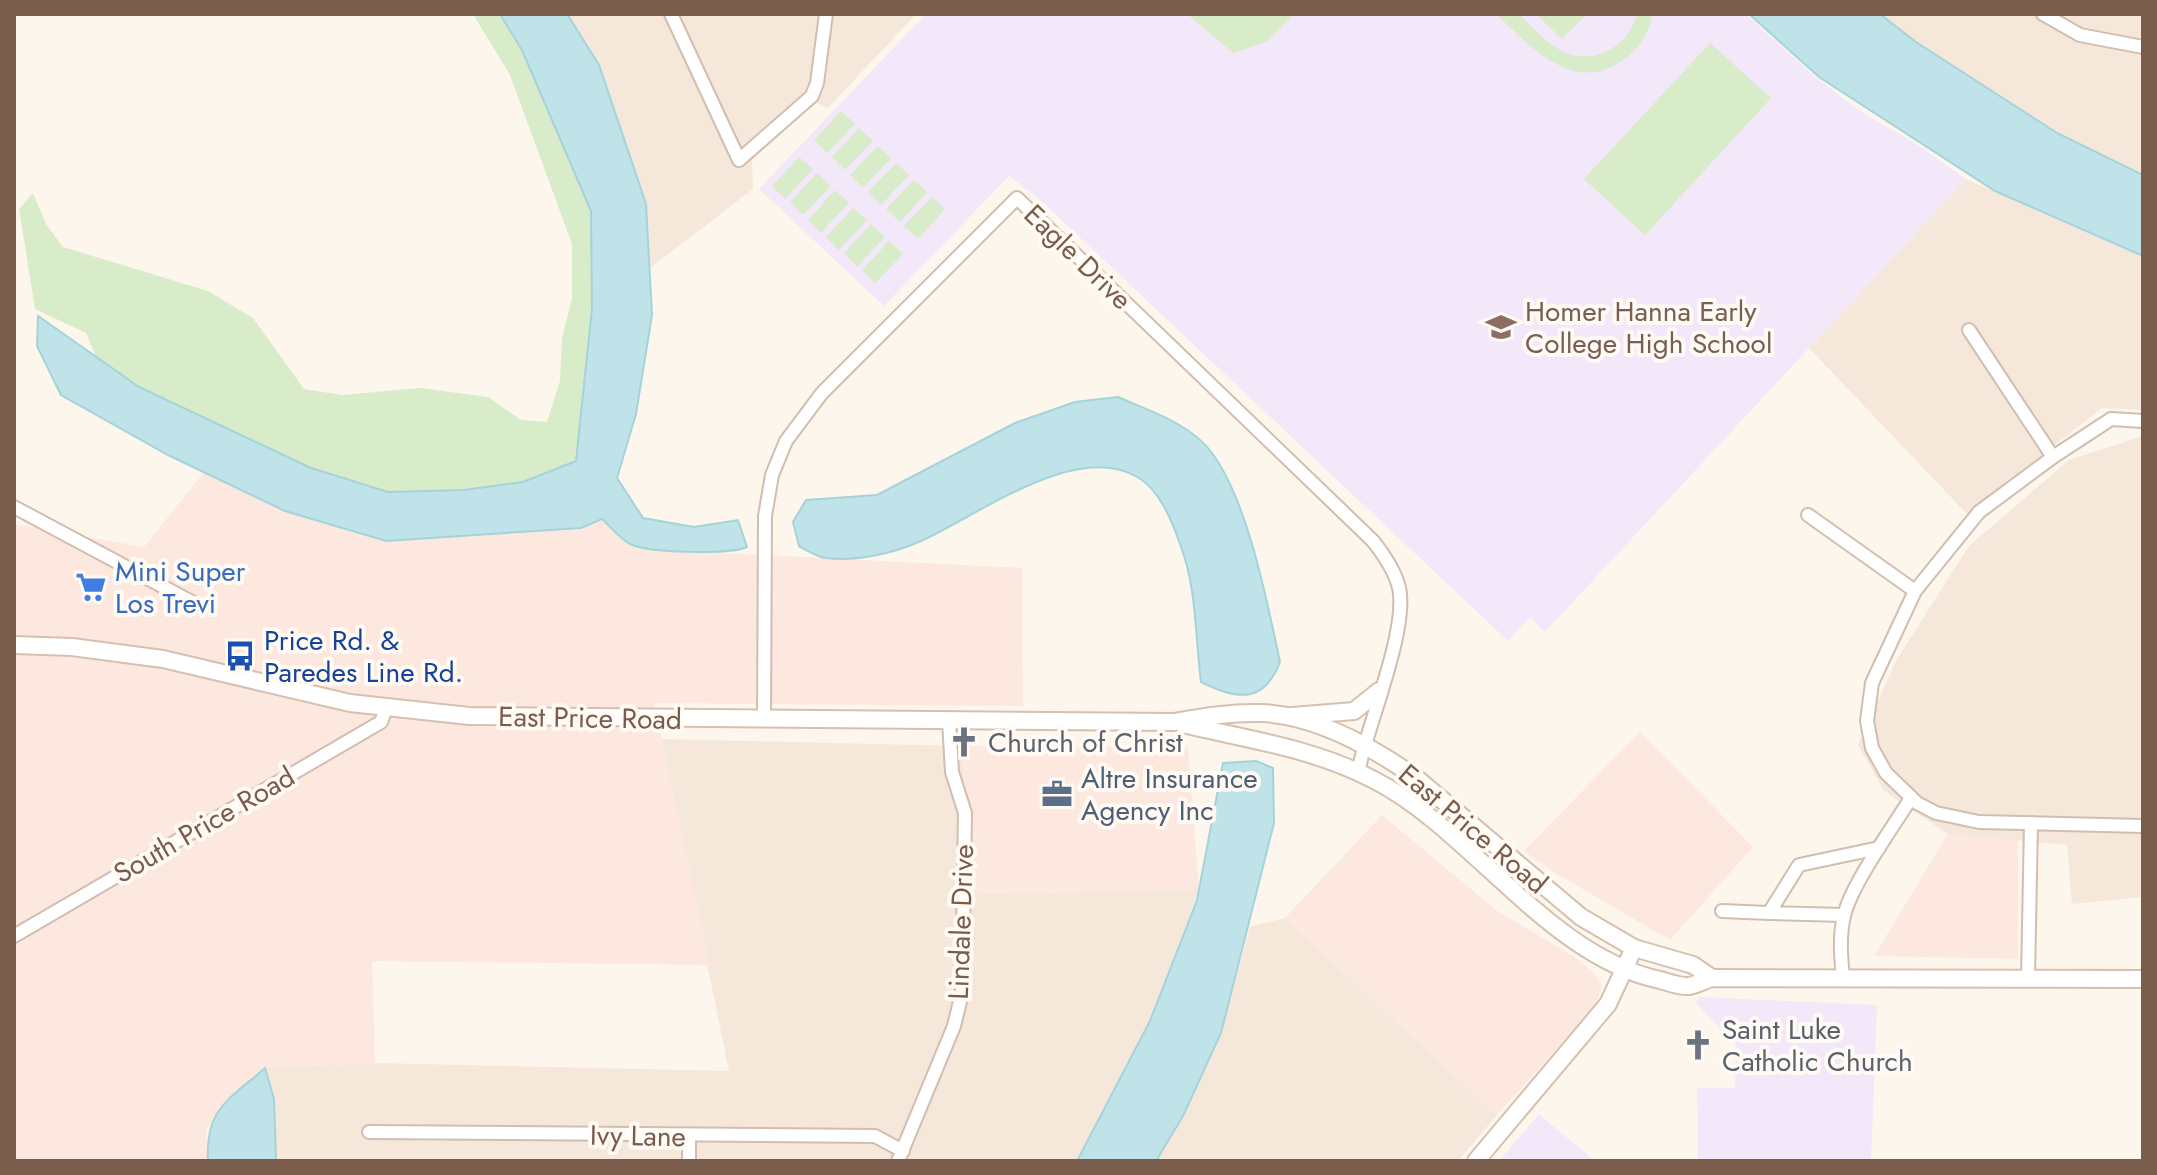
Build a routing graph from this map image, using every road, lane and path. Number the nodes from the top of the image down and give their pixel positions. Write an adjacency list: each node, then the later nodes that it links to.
1 (671, 14): 2 (street)
2 (826, 14)
3 (2043, 14): 4 (street)
4 (2143, 47)
5 (1969, 330): 7 (street)
6 (2143, 421): 7 (street)
7 (2053, 457): 10 (street)
8 (14, 507): 11 (street)
9 (1808, 515): 10 (street)
10 (1915, 591): 21 (street)
11 (203, 608)
12 (14, 645): 14 (main road, East Price Road)
13 (1379, 691): 15 (main road); 16 (street, Eagle Drive); 19 (street, Eagle Drive)
14 (386, 709): 16 (main road, East Price Road); 28 (street, South Price Road)
15 (1280, 717): 18 (main road, East Price Road); 19 (main road, East Price Road)
16 (764, 720): 17 (main road, East Price Road)
17 (949, 721): 18 (main road, East Price Road); 37 (street, Lindale Drive)
18 (1174, 722): 20 (main road, East Price Road)
19 (1364, 744): 20 (street, Eagle Drive); 29 (main road, East Price Road)
20 (1358, 772): 30 (main road, East Price Road)
21 (1911, 798): 22 (street); 24 (street)
22 (2031, 823): 23 (street); 33 (street)
23 (2143, 826)
24 (1879, 848): 26 (street); 27 (street)
25 (1722, 911): 26 (street)
26 (1769, 913): 27 (street)
27 (1844, 915): 32 (street)
28 (14, 936)
29 (1634, 948): 30 (main road); 31 (main road, East Price Road)
30 (1623, 969): 31 (main road, East Price Road); 39 (main road)
31 (1712, 978): 32 (main road, East Price Road)
32 (1843, 978): 33 (main road, East Price Road)
33 (2028, 979): 34 (main road, East Price Road)
34 (2143, 979)
35 (369, 1132): 36 (street, Ivy Lane)
36 (689, 1137): 37 (street, Ivy Lane); 38 (street)
37 (901, 1156)
38 (689, 1161)
39 (1476, 1161)

